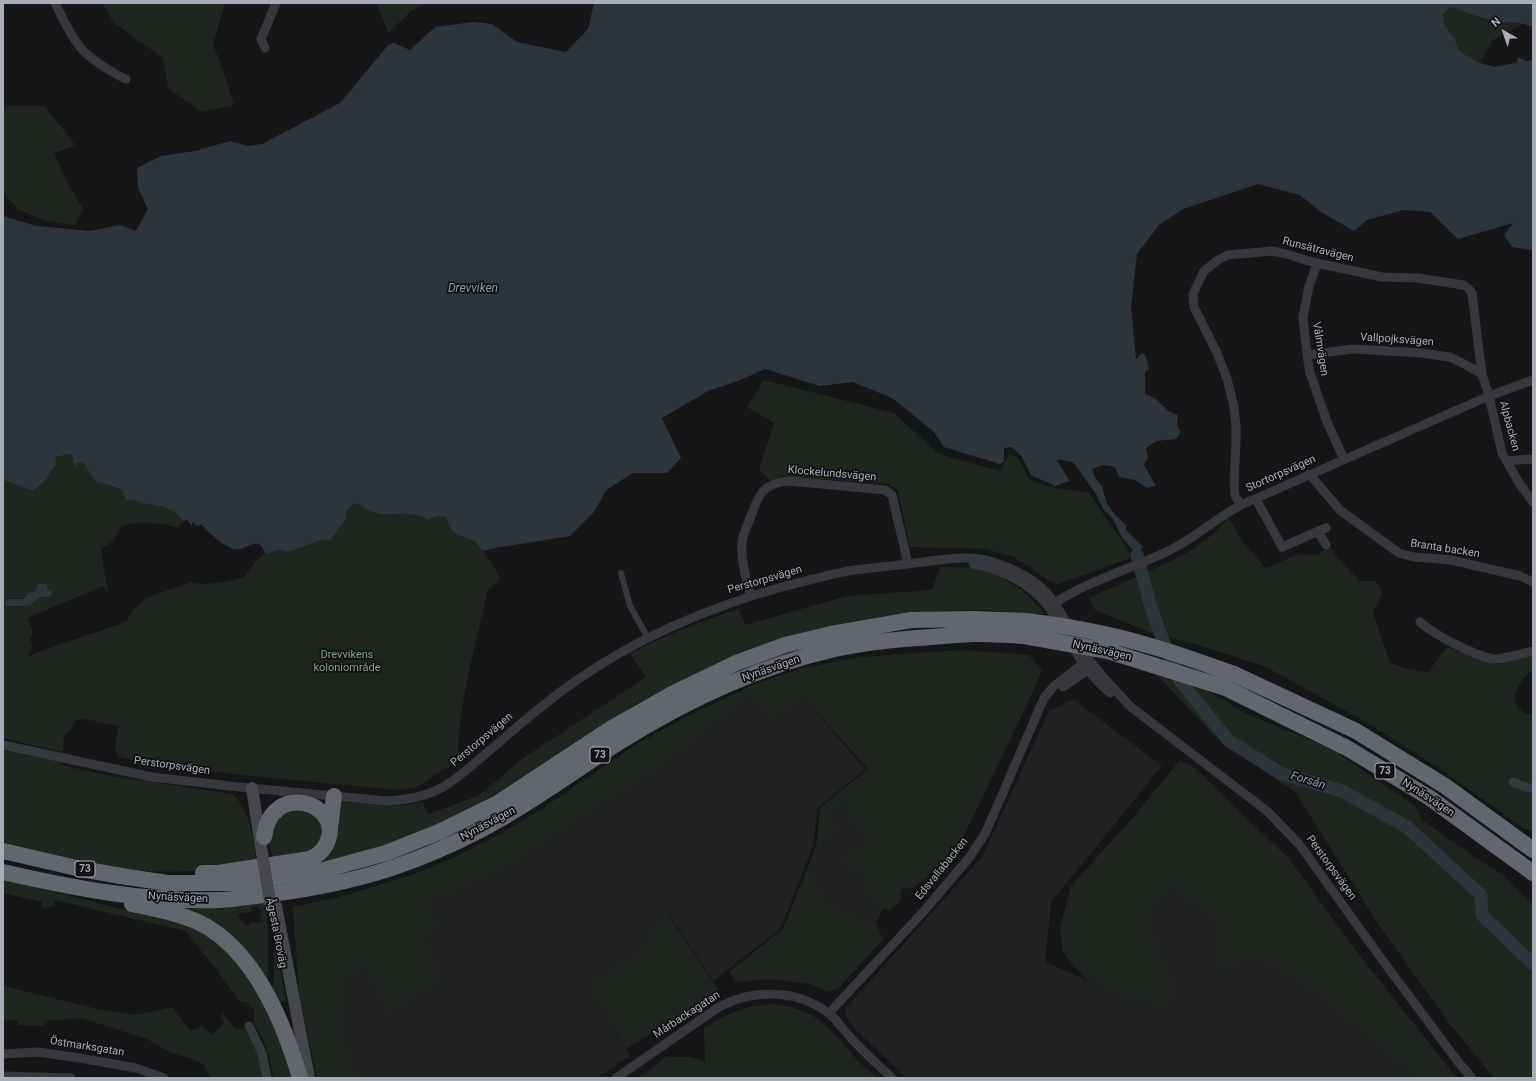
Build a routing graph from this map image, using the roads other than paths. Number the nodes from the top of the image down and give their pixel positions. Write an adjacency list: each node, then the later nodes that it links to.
1 (55, 3): 4 (street)
2 (276, 3): 3 (street)
3 (265, 48)
4 (126, 79)
5 (1317, 264): 6 (street, Vålmvägen); 7 (street, Runsätravägen); 16 (street, Runsätravägen)
6 (1307, 355): 7 (street, Vallpojksvägen); 10 (street, Vålmvägen)
7 (1482, 374): 9 (street, Runsätravägen)
8 (1533, 380): 9 (street, Stortorpsvägen)
9 (1489, 396): 10 (street, Stortorpsvägen); 12 (street, Alpbacken)
10 (1344, 458): 13 (street, Stortorpsvägen)
11 (1533, 460): 12 (street)
12 (1506, 461): 15 (street, Alpbacken)
13 (1309, 474): 14 (street, Stortorpsvägen); 20 (street, Branta backen)
14 (1256, 499): 16 (street, Stortorpsvägen); 17 (street)
15 (1533, 502)
16 (1240, 505): 22 (street, Stortorpsvägen)
17 (1326, 545)
18 (908, 564): 21 (street, Perstorpsvägen); 21 (street, Klockelundsvägen); 22 (street, Perstorpsvägen)
19 (621, 574): 25 (street)
20 (1533, 582)
21 (751, 596): 25 (street, Perstorpsvägen)
22 (1052, 604): 27 (street, Perstorpsvägen)
23 (1420, 622): 26 (street)
24 (1025, 629): 35 (highway, Nynäsvägen / 73, bridge); 38 (highway, Nynäsvägen / 73, bridge); 39 (highway, Nynäsvägen / 73); 40 (highway, Nynäsvägen / 73)
25 (648, 638): 32 (street, Perstorpsvägen)
26 (1533, 651)
27 (1088, 665): 43 (street, Edsvallabacken); 54 (street, Perstorpsvägen)
28 (3, 745): 30 (street, Perstorpsvägen)
29 (1513, 782): 31 (street)
30 (254, 788): 32 (street, Perstorpsvägen); 34 (main road, Ågesta Broväg)
31 (1533, 788)
32 (334, 796): 33 (highway)
33 (330, 828): 34 (highway); 40 (highway)
34 (264, 847): 41 (main road, Ågesta Broväg)
35 (1533, 850)
36 (3, 851): 40 (highway, Nynäsvägen / 73)
37 (3, 872): 39 (highway, Nynäsvägen / 73)
38 (1533, 873)
39 (20, 876): 42 (highway)
40 (127, 877)
41 (291, 999): 42 (main road); 50 (main road, Ågesta Broväg); 51 (main road, Ågesta Broväg)
42 (269, 1000): 50 (highway)
43 (829, 1013): 52 (street, Mårbackagatan); 53 (street, Mårbackagatan)
44 (249, 1026): 49 (street)
45 (3, 1054): 48 (street, Östmarksgatan)
46 (3, 1076): 47 (street)
47 (71, 1078)
48 (164, 1078)
49 (267, 1078)
50 (302, 1078)
51 (309, 1078)
52 (616, 1078)
53 (892, 1078)
54 (1472, 1078)

